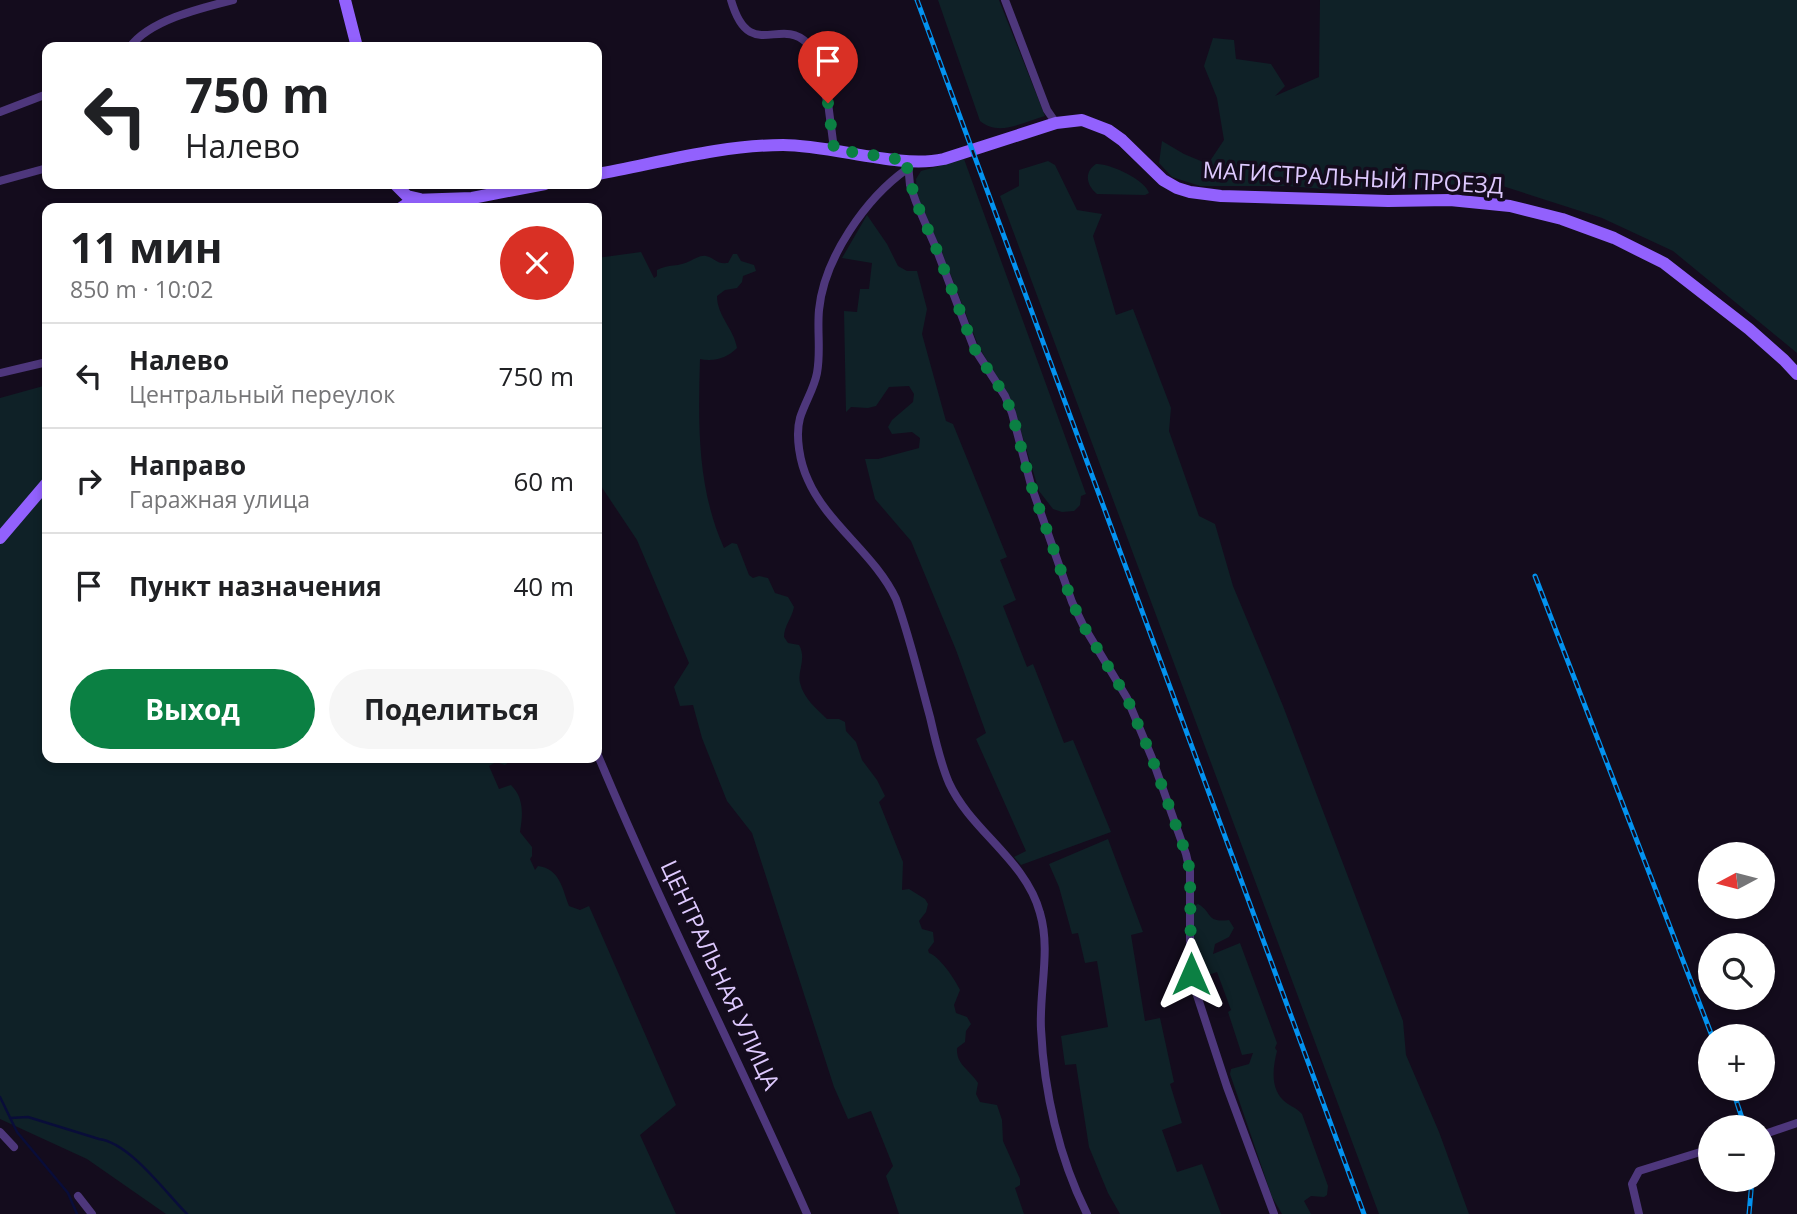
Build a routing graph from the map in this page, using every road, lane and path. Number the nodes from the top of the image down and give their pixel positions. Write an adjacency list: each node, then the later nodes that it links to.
1 (233, 0): 5 (street)
2 (345, 0): 6 (main road)
3 (731, 0): 10 (street)
4 (1005, 0): 9 (street)
5 (134, 42)
6 (356, 42)
7 (42, 96): 8 (street)
8 (0, 112)
9 (1056, 123): 11 (main road, МАГИСТРАЛЬНЫЙ ПРОЕЗД); 24 (main road, МАГИСТРАЛЬНЫЙ ПРОЕЗД)
10 (834, 149): 11 (main road, МАГИСТРАЛЬНЫЙ ПРОЕЗД); 13 (main road, МАГИСТРАЛЬНЫЙ ПРОЕЗД)
11 (908, 165): 36 (street); 37 (street)
12 (42, 168): 14 (street)
13 (602, 173)
14 (0, 181)
15 (399, 189): 18 (main road)
16 (522, 189): 17 (main road)
17 (489, 196): 18 (main road); 21 (main road)
18 (422, 200): 19 (main road); 20 (main road)
19 (407, 203)
20 (427, 203)
21 (473, 203)
22 (42, 363): 23 (street)
23 (0, 373)
24 (1797, 374)
25 (42, 489): 26 (main road)
26 (0, 538)
27 (601, 763): 35 (street, ЦЕНТРАЛЬНАЯ УЛИЦА)
28 (1797, 1123): 29 (street)
29 (1775, 1131)
30 (0, 1132): 31 (street)
31 (14, 1147)
32 (1698, 1153): 38 (street)
33 (78, 1196): 34 (street)
34 (92, 1214)
35 (807, 1214)
36 (1087, 1214)
37 (1274, 1214)
38 (1639, 1214)

